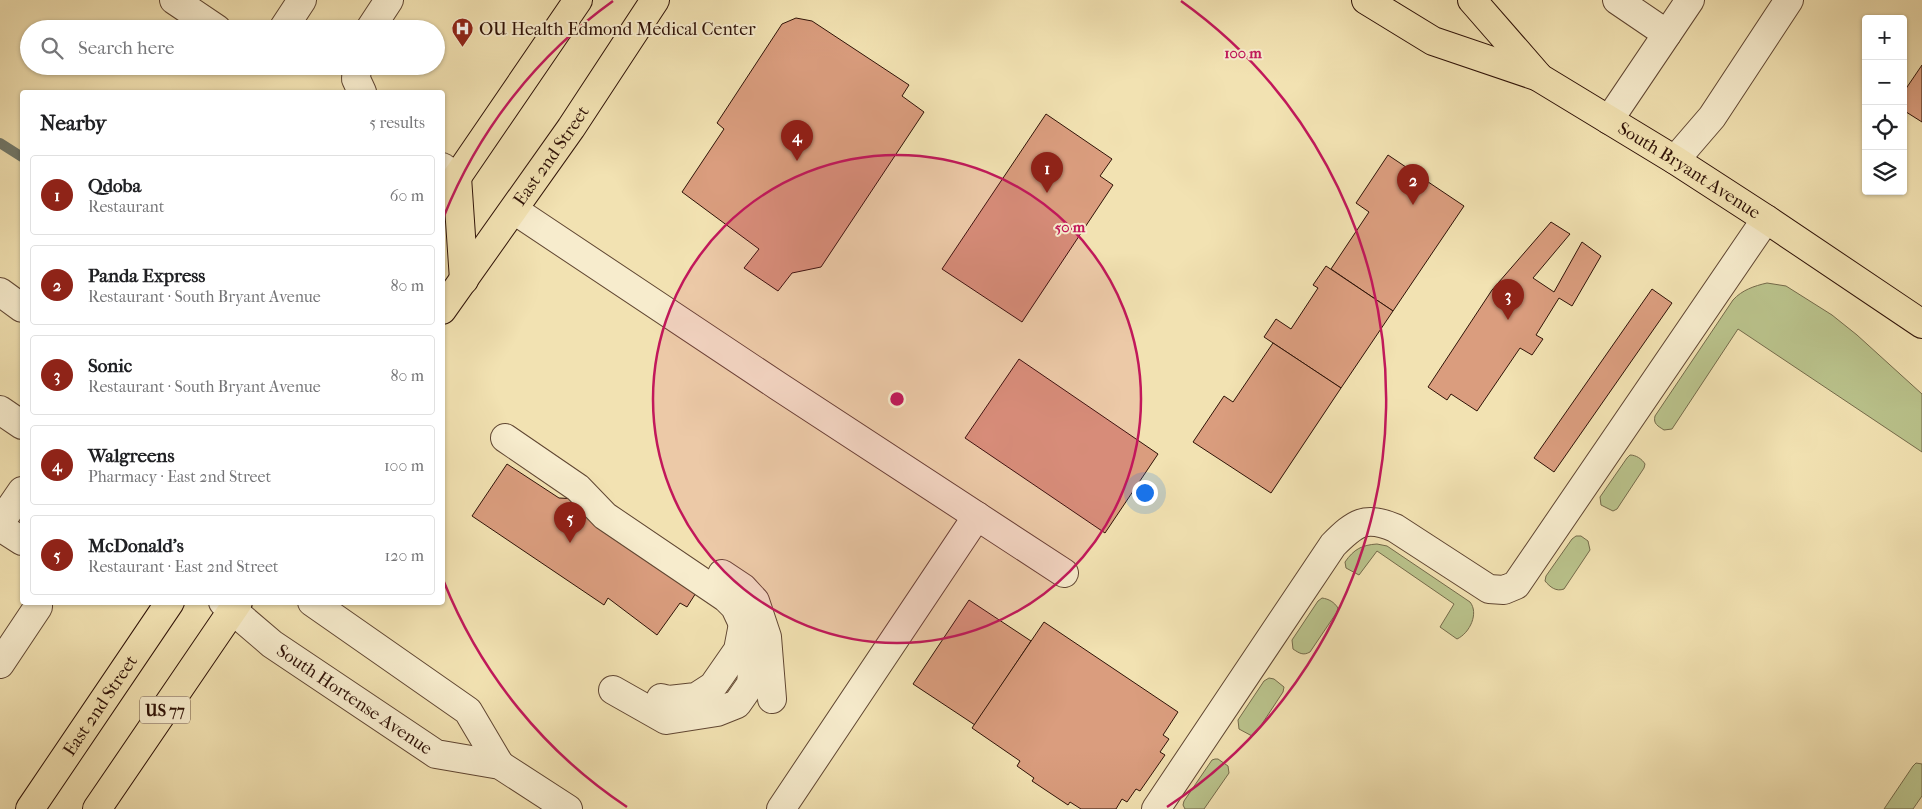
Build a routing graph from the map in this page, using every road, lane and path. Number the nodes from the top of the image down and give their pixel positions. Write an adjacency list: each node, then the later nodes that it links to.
1 (302, 0): 12 (lane)
2 (389, 0): 13 (lane)
3 (578, 0): 20 (main road)
4 (655, 0): 21 (main road, East 2nd Street)
5 (1366, 0): 16 (main road)
6 (1472, 0): 16 (main road, South Bryant Avenue)
7 (1617, 0): 14 (lane)
8 (1690, 0): 14 (lane)
9 (1789, 0): 19 (lane)
10 (176, 1): 11 (lane)
11 (204, 20)
12 (288, 20)
13 (376, 20)
14 (1667, 34): 18 (lane)
15 (356, 75): 17 (lane)
16 (1540, 78): 18 (main road, South Bryant Avenue)
17 (361, 90)
18 (1609, 120): 19 (main road, South Bryant Avenue)
19 (1675, 160): 22 (main road, South Bryant Avenue)
20 (447, 181): 23 (main road)
21 (514, 210): 23 (main road, East 2nd Street); 31 (lane)
22 (1766, 219): 27 (main road, South Bryant Avenue); 47 (lane)
23 (464, 280): 25 (main road, East 2nd Street)
24 (0, 292): 26 (lane)
25 (445, 306)
26 (20, 307)
27 (1922, 324)
28 (0, 410): 29 (lane)
29 (20, 424)
30 (20, 494): 32 (lane)
31 (977, 516): 34 (lane); 46 (lane)
32 (0, 525): 33 (lane)
33 (20, 540)
34 (1064, 573)
35 (38, 605): 39 (lane)
36 (168, 605): 43 (main road, East 2nd Street)
37 (231, 605): 42 (lane, South Hortense Avenue); 44 (main road, US 77)
38 (316, 605): 42 (lane, South Hortense Avenue)
39 (3, 652)
40 (613, 690): 41 (lane)
41 (772, 699)
42 (500, 765): 45 (lane, South Hortense Avenue)
43 (32, 808)
44 (97, 809)
45 (568, 809)
46 (781, 809)
47 (1156, 809)

